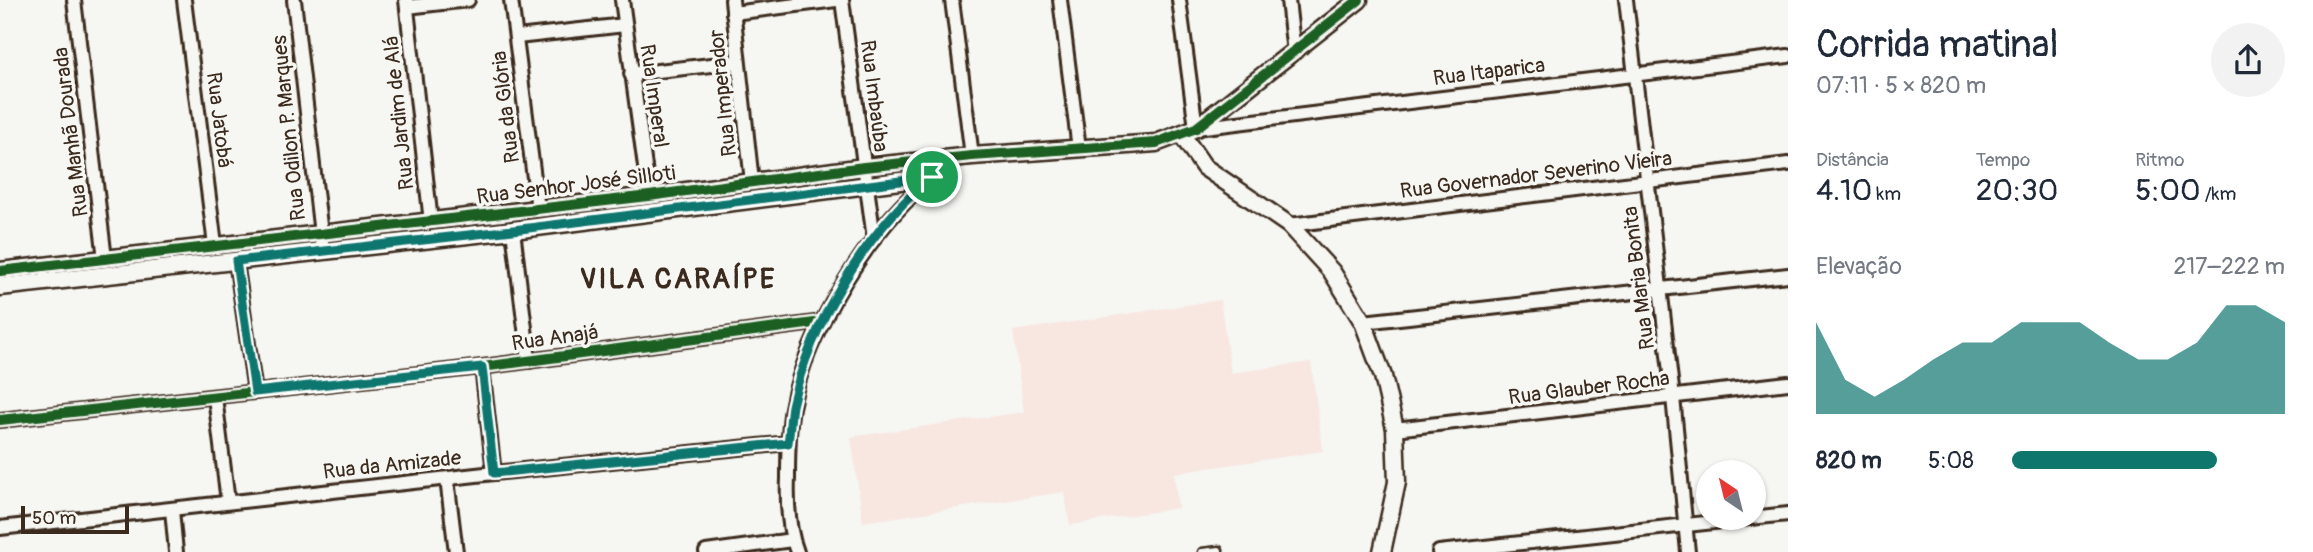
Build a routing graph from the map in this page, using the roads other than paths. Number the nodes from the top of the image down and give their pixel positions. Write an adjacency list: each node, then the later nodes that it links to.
1 (74, 0): 42 (street, Rua Manhã Dourada)
2 (184, 0): 41 (street, Rua Jatobá)
3 (294, 0): 40 (street, Rua Odilon P. Marques)
4 (468, 0): 15 (street)
5 (512, 0): 18 (street, Rua da Glória)
6 (622, 0): 17 (street, Rua Imperal)
7 (836, 0): 16 (street)
8 (842, 0): 29 (street, Rua Imbaúba)
9 (952, 0): 26 (street)
10 (1060, 0): 25 (street)
11 (1179, 0): 24 (street)
12 (1288, 0): 19 (street)
13 (1359, 0): 19 (street, Rua Senhor José Silloti)
14 (1626, 0): 22 (street, Rua Maria Bonita)
15 (406, 3): 36 (street, Rua Jardim de Alá)
16 (732, 7): 21 (street, Rua Imperador)
17 (625, 25): 18 (street); 23 (street, Rua Imperal)
18 (517, 37): 35 (street, Rua da Glória)
19 (1294, 52): 24 (street, Rua Senhor José Silloti)
20 (1788, 56): 22 (street, Rua Itaparica)
21 (738, 62): 23 (street); 31 (street, Rua Imperador)
22 (1635, 73): 24 (street, Rua Itaparica); 32 (street, Rua Maria Bonita)
23 (631, 74): 34 (street, Rua Imperal)
24 (1189, 131): 25 (street, Rua Senhor José Silloti); 37 (street)
25 (1079, 149): 26 (street, Rua Senhor José Silloti)
26 (972, 156): 27 (street, Rua Senhor José Silloti)
27 (954, 159): 29 (street, Rua Senhor José Silloti); 30 (street, Rua Senhor José Silloti)
28 (1788, 164): 32 (street, Rua Governador Severino Vieira)
29 (864, 167): 31 (street, Rua Senhor José Silloti); 33 (street, Rua Imbaúba)
30 (932, 177): 33 (street, Rua Senhor José Silloti); 39 (street)
31 (752, 182): 34 (street, Rua Senhor José Silloti)
32 (1647, 182): 37 (street, Rua Governador Severino Vieira); 47 (street, Rua Maria Bonita)
33 (866, 186): 38 (street, Rua Senhor José Silloti); 39 (street, Rua Imbaúba)
34 (649, 196): 35 (street, Rua Senhor José Silloti)
35 (538, 209): 36 (street, Rua Senhor José Silloti)
36 (431, 222): 40 (street, Rua Senhor José Silloti)
37 (1289, 225): 48 (street)
38 (513, 230): 40 (street, Rua Senhor José Silloti); 50 (street)
39 (874, 239): 49 (street)
40 (322, 243): 41 (street, Rua Senhor José Silloti); 43 (street, Rua Senhor José Silloti)
41 (215, 245): 42 (street, Rua Senhor José Silloti)
42 (105, 259): 44 (street, Rua Senhor José Silloti)
43 (236, 261): 46 (street, Rua Senhor José Silloti); 53 (street)
44 (0, 271)
45 (1788, 275): 47 (street)
46 (0, 287)
47 (1658, 289): 48 (street); 55 (street, Rua Maria Bonita)
48 (1363, 322): 57 (street)
49 (822, 323): 50 (street, Rua Anajá); 58 (street)
50 (529, 361): 51 (street, Rua Anajá)
51 (482, 367): 53 (street, Rua Anajá); 59 (street)
52 (1788, 383): 55 (street, Rua Glauber Rocha)
53 (255, 392): 54 (street, Rua Anajá)
54 (215, 397): 56 (street, Rua Anajá); 61 (street)
55 (1673, 397): 57 (street, Rua Glauber Rocha); 64 (street, Rua Maria Bonita)
56 (0, 420)
57 (1395, 429): 72 (street)
58 (788, 443): 59 (street, Rua da Amizade); 66 (street)
59 (494, 473): 60 (street, Rua da Amizade)
60 (447, 479): 61 (street, Rua da Amizade); 68 (street)
61 (228, 502): 62 (street, Rua da Amizade)
62 (172, 510): 65 (street, Rua da Amizade); 67 (street)
63 (1788, 514): 64 (street)
64 (1685, 526): 73 (street); 74 (street, Rua Maria Bonita)
65 (0, 528)
66 (794, 546): 69 (street)
67 (176, 552)
68 (456, 552)
69 (706, 552)
70 (1202, 552): 71 (lane)
71 (1219, 552)
72 (1382, 552)
73 (1440, 552)
74 (1688, 552)

